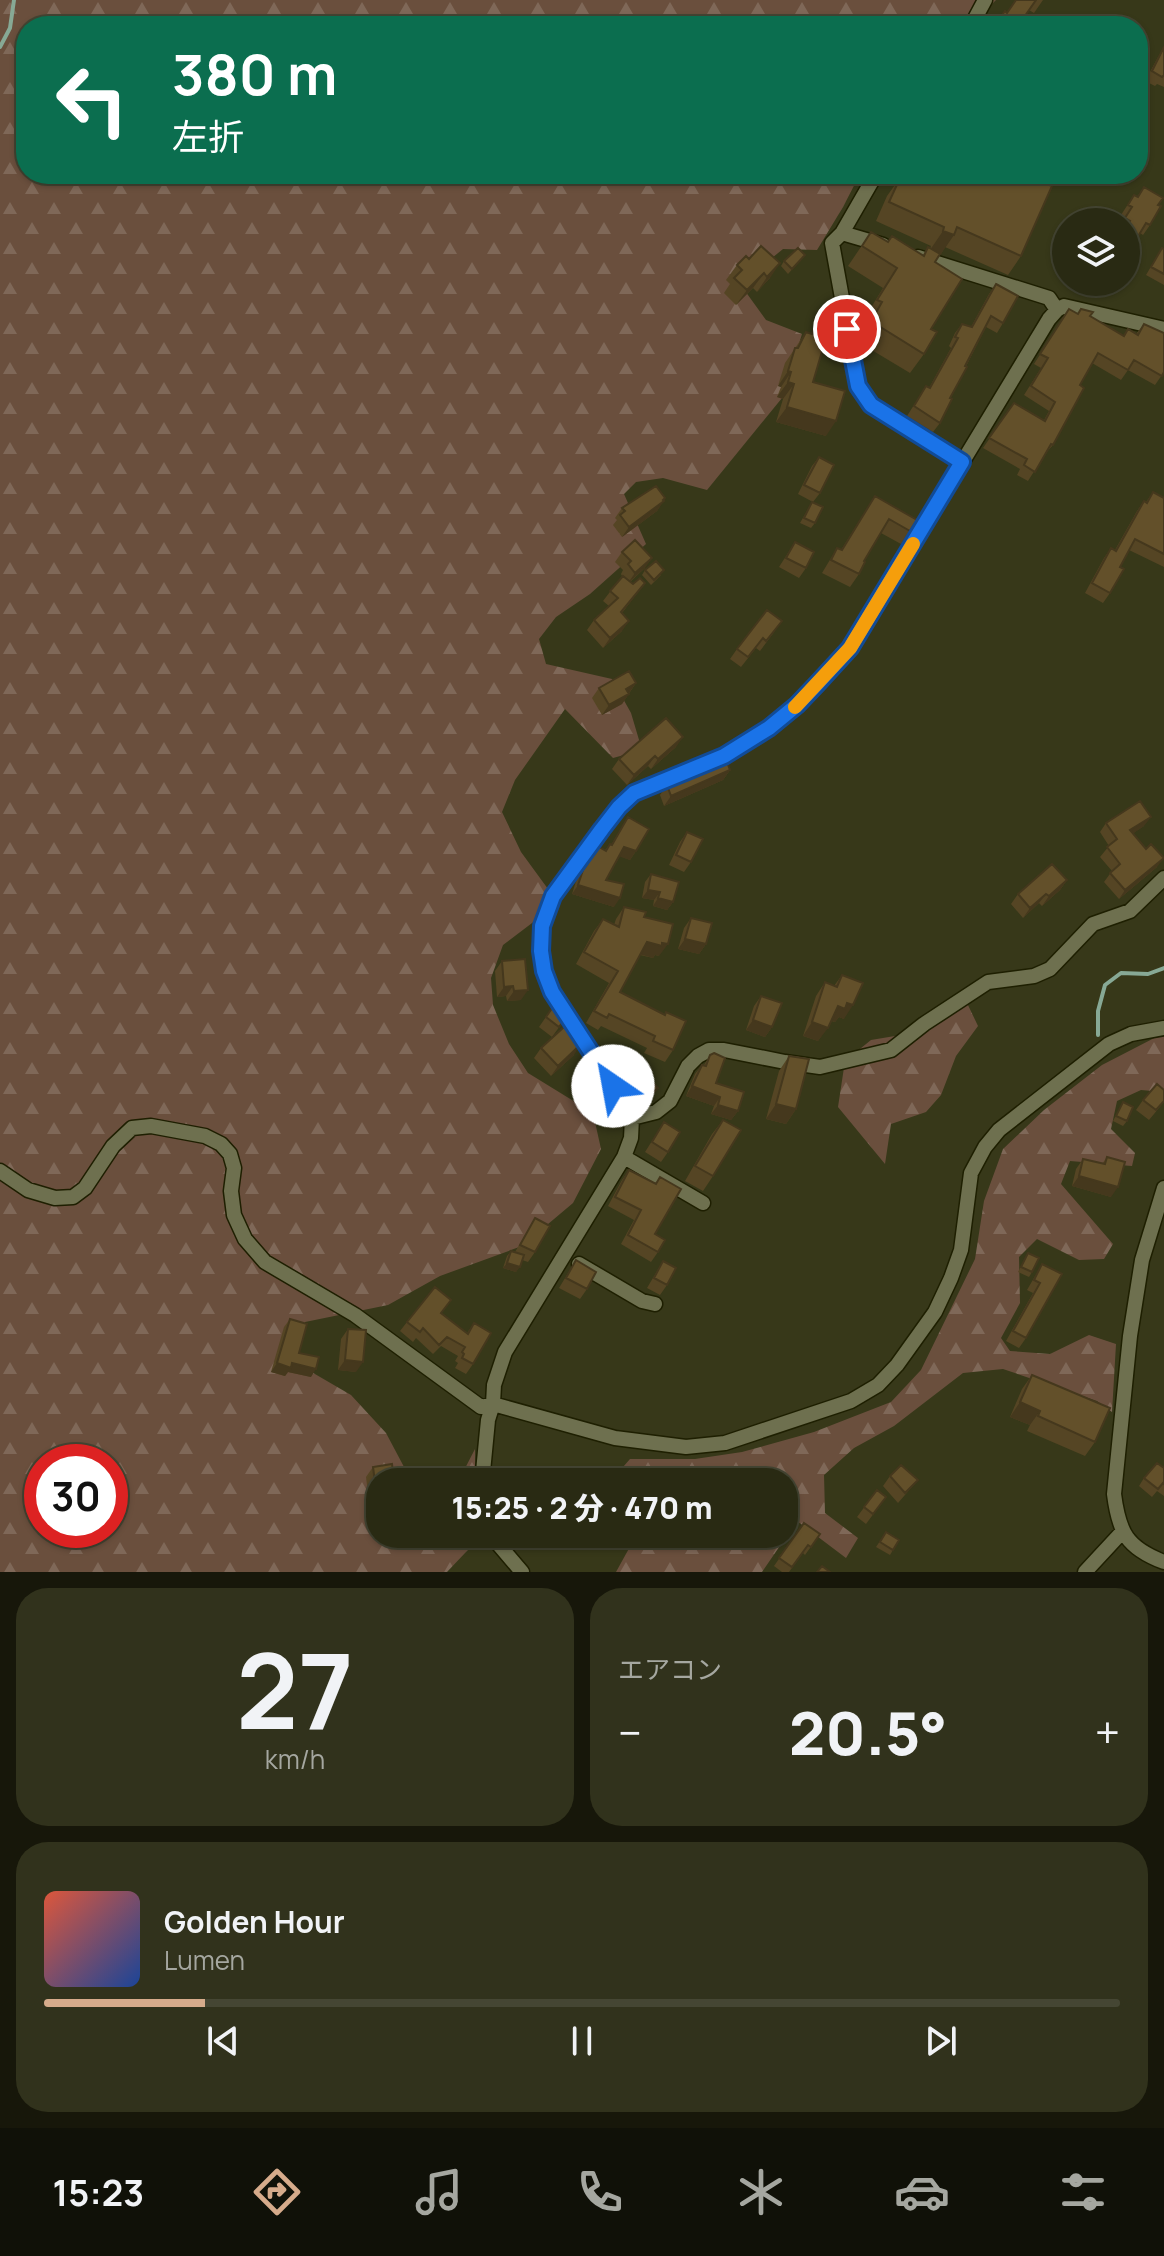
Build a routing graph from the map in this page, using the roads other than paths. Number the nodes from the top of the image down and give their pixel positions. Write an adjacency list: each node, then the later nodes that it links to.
1 (870, 184): 2 (street)
2 (842, 233): 3 (street); 5 (street)
3 (1057, 310): 4 (street); 5 (street)
4 (1164, 329)
5 (962, 462): 8 (street)
6 (1164, 878): 8 (street)
7 (1164, 1028): 15 (street)
8 (632, 1118): 9 (street)
9 (624, 1157): 12 (street); 13 (street)
10 (0, 1171): 15 (street)
11 (1164, 1188): 17 (street)
12 (703, 1203)
13 (565, 1256): 14 (street); 15 (street)
14 (655, 1304)
15 (493, 1404): 16 (street)
16 (483, 1468)
17 (1123, 1531): 19 (street); 21 (street)
18 (502, 1548): 20 (street)
19 (1164, 1562)
20 (522, 1572)
21 (1085, 1572)

